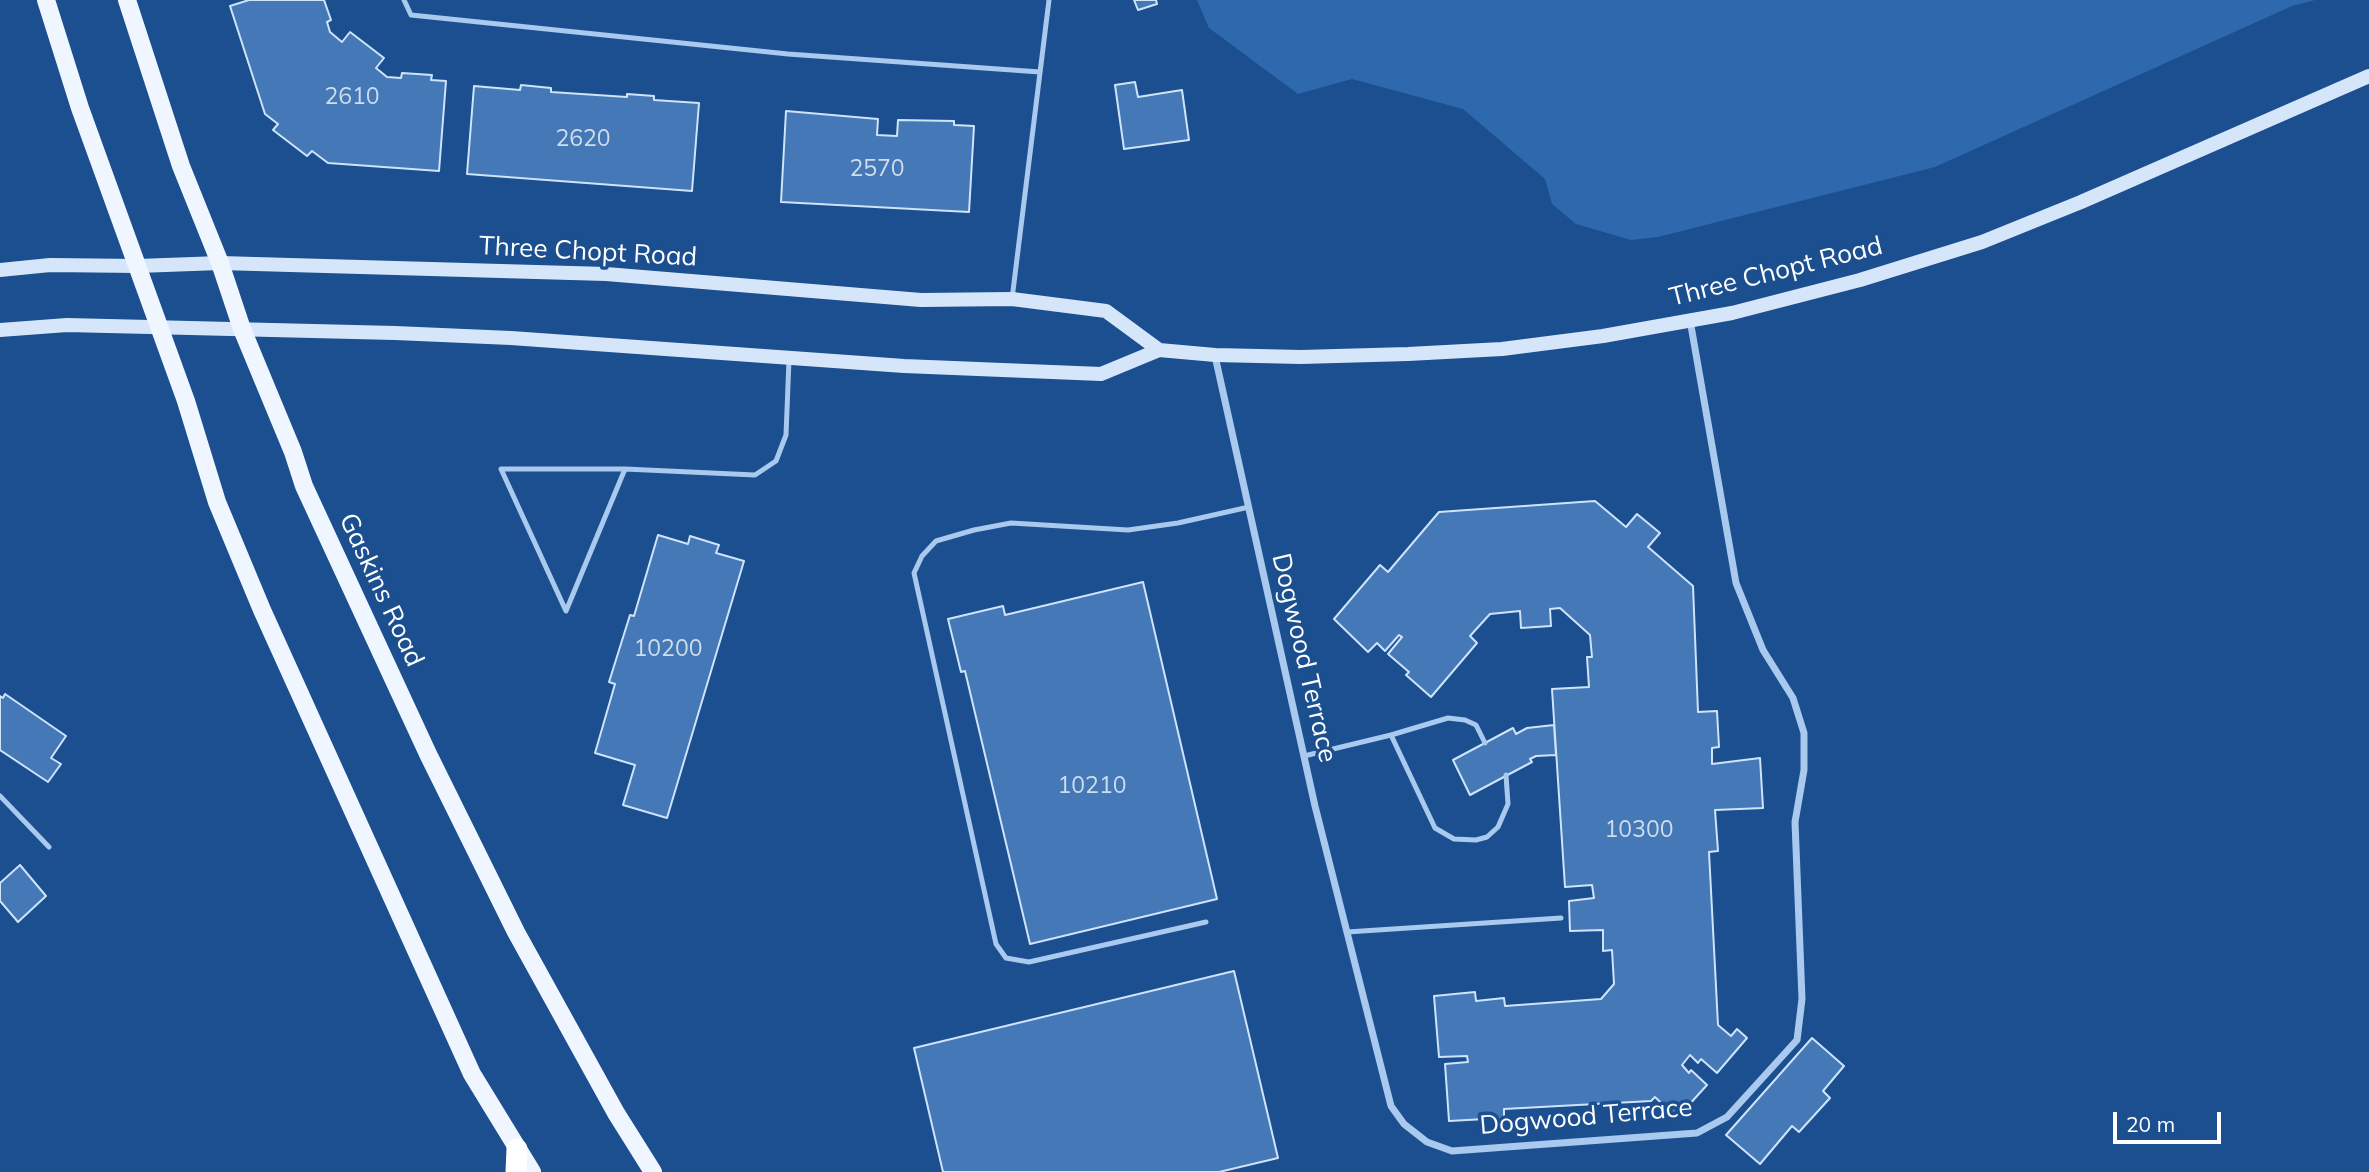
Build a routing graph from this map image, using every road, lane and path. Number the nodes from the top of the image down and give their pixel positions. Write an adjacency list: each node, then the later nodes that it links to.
1 (46, 0): 8 (main road)
2 (127, 0): 7 (main road, Gaskins Road)
3 (404, 0): 5 (lane)
4 (1049, 0): 5 (lane)
5 (1040, 72): 10 (lane)
6 (2369, 76): 11 (main road, Three Chopt Road)
7 (220, 263): 8 (main road, Three Chopt Road); 10 (main road, Three Chopt Road); 13 (main road, Gaskins Road)
8 (138, 266): 9 (main road, Three Chopt Road); 12 (main road)
9 (0, 270)
10 (1012, 299): 15 (main road, Three Chopt Road)
11 (1690, 320): 16 (main road, Three Chopt Road); 28 (street, Dogwood Terrace)
12 (159, 327): 13 (main road, Three Chopt Road); 14 (main road, Three Chopt Road); 29 (main road)
13 (243, 329): 17 (main road, Three Chopt Road); 32 (main road, Gaskins Road)
14 (0, 330)
15 (1159, 350): 16 (main road, Three Chopt Road); 17 (main road, Three Chopt Road)
16 (1215, 355): 19 (street, Dogwood Terrace)
17 (789, 357): 18 (lane)
18 (625, 469): 18 (lane)
19 (1249, 507): 22 (street, Dogwood Terrace); 27 (lane)
20 (1391, 735): 21 (lane); 22 (lane); 23 (lane)
21 (1485, 743)
22 (1304, 757): 28 (street, Dogwood Terrace)
23 (1506, 775)
24 (0, 796): 25 (lane)
25 (49, 846)
26 (1561, 918): 28 (lane)
27 (1206, 922)
28 (1347, 932)
29 (517, 1149): 30 (highway); 31 (main road)
30 (516, 1172)
31 (532, 1172)
32 (653, 1172)

